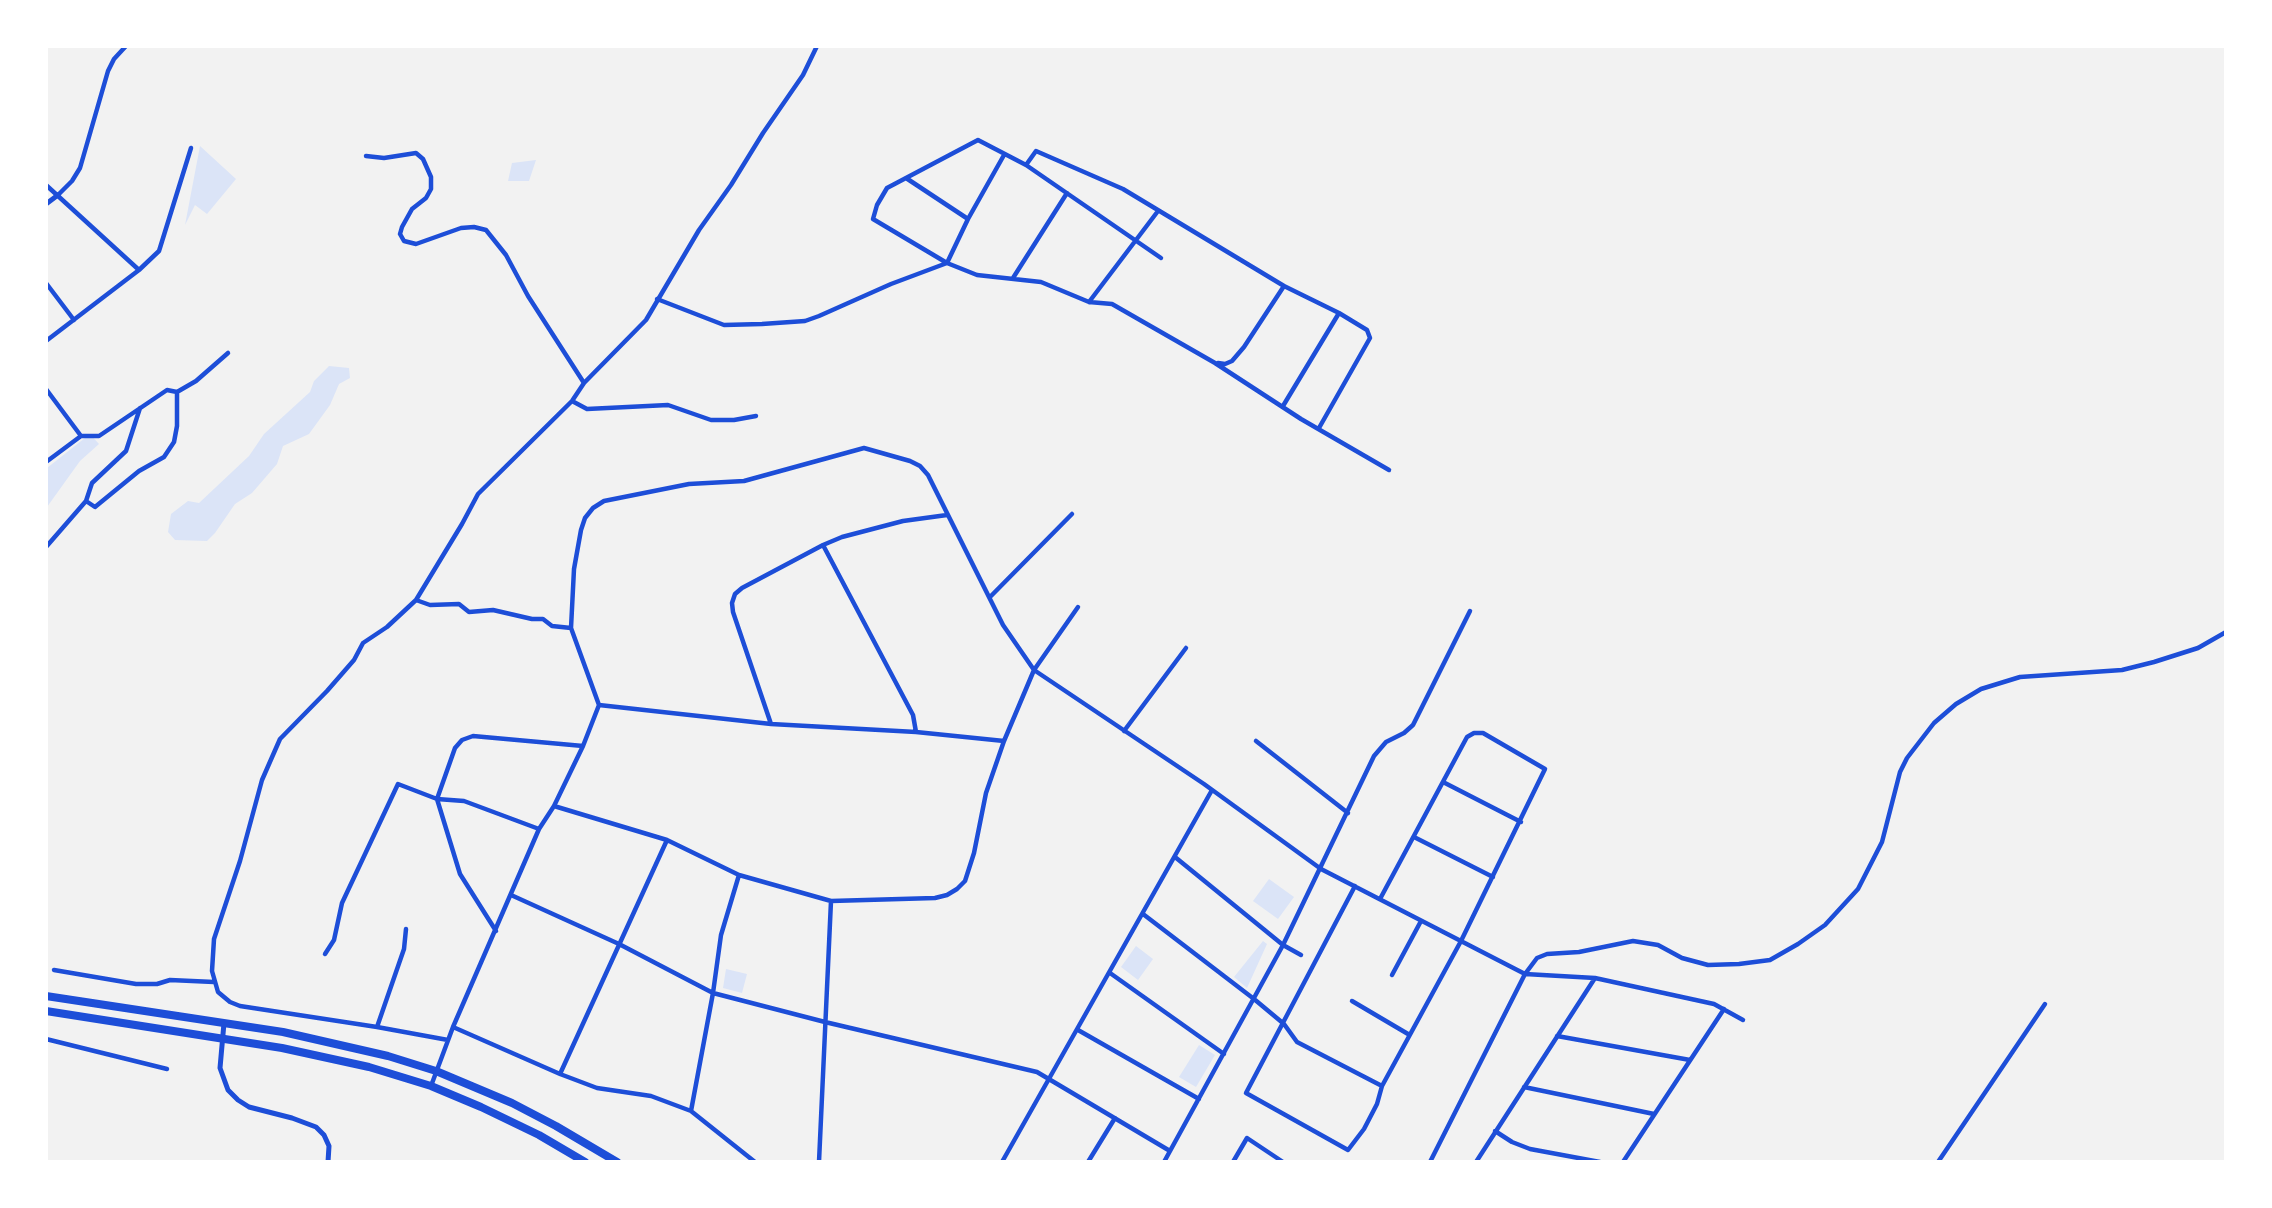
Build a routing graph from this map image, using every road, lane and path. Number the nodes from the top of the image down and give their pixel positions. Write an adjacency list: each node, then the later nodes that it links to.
1 (126, 46): 10 (street)
2 (818, 46): 21 (street)
3 (190, 148): 17 (street)
4 (1004, 155): 6 (street); 7 (street); 13 (street)
5 (366, 156): 28 (street)
6 (1026, 165): 9 (street); 12 (street)
7 (906, 178): 13 (street); 16 (street)
8 (46, 185): 10 (street)
9 (1067, 192): 14 (street); 18 (street)
10 (58, 195): 11 (street); 17 (street)
11 (46, 204)
12 (1158, 211): 14 (street); 20 (street)
13 (968, 219): 16 (street)
14 (1136, 240): 15 (street); 22 (street)
15 (1161, 258)
16 (947, 263): 18 (street); 21 (street)
17 (140, 270): 24 (street)
18 (1013, 278): 22 (street)
19 (46, 283): 24 (street)
20 (1284, 286): 23 (street); 27 (street)
21 (657, 299): 28 (street)
22 (1089, 302): 27 (street)
23 (1339, 313): 32 (street); 35 (street)
24 (74, 320): 25 (street)
25 (46, 341)
26 (228, 353): 30 (street)
27 (1215, 363): 32 (street)
28 (584, 383): 31 (street)
29 (46, 389): 36 (street)
30 (177, 392): 33 (street); 39 (street)
31 (572, 401): 34 (street); 45 (street)
32 (1283, 406): 35 (street)
33 (140, 408): 36 (street); 39 (street)
34 (756, 416)
35 (1319, 428): 38 (street)
36 (81, 436): 37 (street)
37 (46, 462)
38 (1389, 470)
39 (86, 501): 43 (street)
40 (1072, 514): 44 (street)
41 (947, 515): 42 (street); 44 (street); 48 (street)
42 (823, 545): 53 (street); 55 (street)
43 (46, 547)
44 (990, 597): 51 (street)
45 (416, 600): 48 (street); 90 (street)
46 (1078, 607): 51 (street)
47 (1470, 611): 63 (street)
48 (571, 628): 52 (street)
49 (2226, 632): 87 (street)
50 (1186, 648): 54 (street)
51 (1034, 670): 54 (street); 56 (street)
52 (599, 705): 53 (street); 58 (street)
53 (771, 724): 55 (street)
54 (1124, 730): 60 (street)
55 (916, 732): 56 (street)
56 (1004, 741): 75 (street)
57 (1256, 741): 63 (street)
58 (584, 746): 61 (street); 62 (street)
59 (1443, 782): 64 (street); 64 (street); 66 (street)
60 (1212, 790): 68 (street); 69 (street)
61 (436, 799): 65 (street); 79 (street); 83 (street)
62 (554, 806): 65 (street); 67 (street)
63 (1348, 813): 69 (street)
64 (1521, 822): 71 (street)
65 (539, 829): 73 (street)
66 (1414, 837): 71 (street); 74 (street)
67 (667, 840): 70 (street); 81 (street)
68 (1175, 857): 76 (street); 82 (street)
69 (1321, 869): 72 (street); 82 (street)
70 (740, 875): 75 (street); 91 (street)
71 (1493, 877): 80 (street)
72 (1355, 886): 74 (street); 101 (street)
73 (511, 895): 79 (street); 81 (street)
74 (1380, 899): 77 (street)
75 (831, 901): 99 (street)
76 (1143, 914): 86 (street); 93 (street)
77 (1421, 921): 80 (street); 88 (street)
78 (406, 929): 102 (street)
79 (496, 931): 103 (street)
80 (1461, 941): 87 (street); 105 (street)
81 (619, 944): 91 (street); 114 (street)
82 (1283, 945): 84 (street); 93 (street)
83 (325, 954)
84 (1301, 955)
85 (54, 970): 90 (street)
86 (1110, 973): 104 (street); 110 (street)
87 (1526, 974): 89 (street); 135 (street)
88 (1392, 975)
89 (1595, 978): 96 (street); 106 (street)
90 (214, 982): 102 (street)
91 (713, 993): 99 (street); 120 (street)
92 (46, 996): 100 (highway)
93 (1254, 999): 101 (street); 110 (street)
94 (1352, 1001): 105 (street)
95 (2045, 1004): 139 (street)
96 (1724, 1009): 98 (street); 111 (street)
97 (46, 1011): 107 (highway)
98 (1743, 1020)
99 (825, 1022): 115 (street); 129 (street)
100 (224, 1023): 107 (street); 113 (highway)
101 (1284, 1024): 117 (street); 117 (street)
102 (377, 1026): 109 (street)
103 (453, 1027): 109 (street); 114 (street)
104 (1078, 1030): 115 (street); 119 (street)
105 (1408, 1034): 117 (street)
106 (1557, 1036): 111 (street); 118 (street)
107 (222, 1038): 116 (highway); 125 (street)
108 (46, 1040): 112 (street)
109 (448, 1041): 113 (street)
110 (1224, 1054): 119 (street)
111 (1690, 1060): 121 (street)
112 (167, 1069)
113 (436, 1071): 116 (street); 127 (highway)
114 (560, 1074): 120 (street)
115 (1050, 1080): 122 (street); 130 (street)
116 (431, 1086): 126 (highway)
117 (1382, 1086)
118 (1524, 1088): 121 (street); 123 (street)
119 (1199, 1100): 124 (street)
120 (691, 1111): 128 (street)
121 (1654, 1114): 138 (street)
122 (1115, 1118): 124 (street); 131 (street)
123 (1495, 1131): 136 (street); 137 (street)
124 (1170, 1151): 132 (street)
125 (328, 1161)
126 (585, 1161)
127 (617, 1161)
128 (754, 1161)
129 (819, 1161)
130 (1002, 1161)
131 (1088, 1161)
132 (1164, 1161)
133 (1233, 1161): 134 (street)
134 (1283, 1161)
135 (1430, 1161)
136 (1476, 1161)
137 (1600, 1161)
138 (1623, 1161)
139 (1938, 1161)

